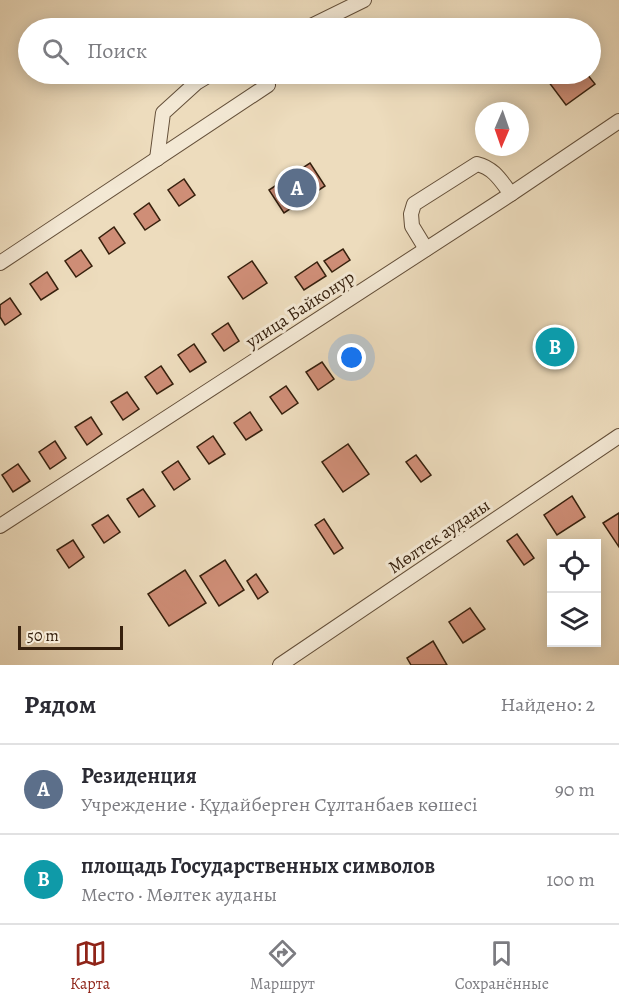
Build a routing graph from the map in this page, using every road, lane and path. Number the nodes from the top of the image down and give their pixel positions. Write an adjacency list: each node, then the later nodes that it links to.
1 (364, 0): 2 (street)
2 (327, 18)
3 (195, 84): 6 (street)
4 (268, 85): 6 (street)
5 (619, 121): 7 (street, улица Байконур)
6 (157, 159): 9 (street)
7 (511, 194): 8 (street, улица Байконур); 8 (street)
8 (426, 249): 11 (street, улица Байконур)
9 (0, 263)
10 (619, 436): 12 (street, Мөлтек ауданы)
11 (0, 525)
12 (280, 665)

